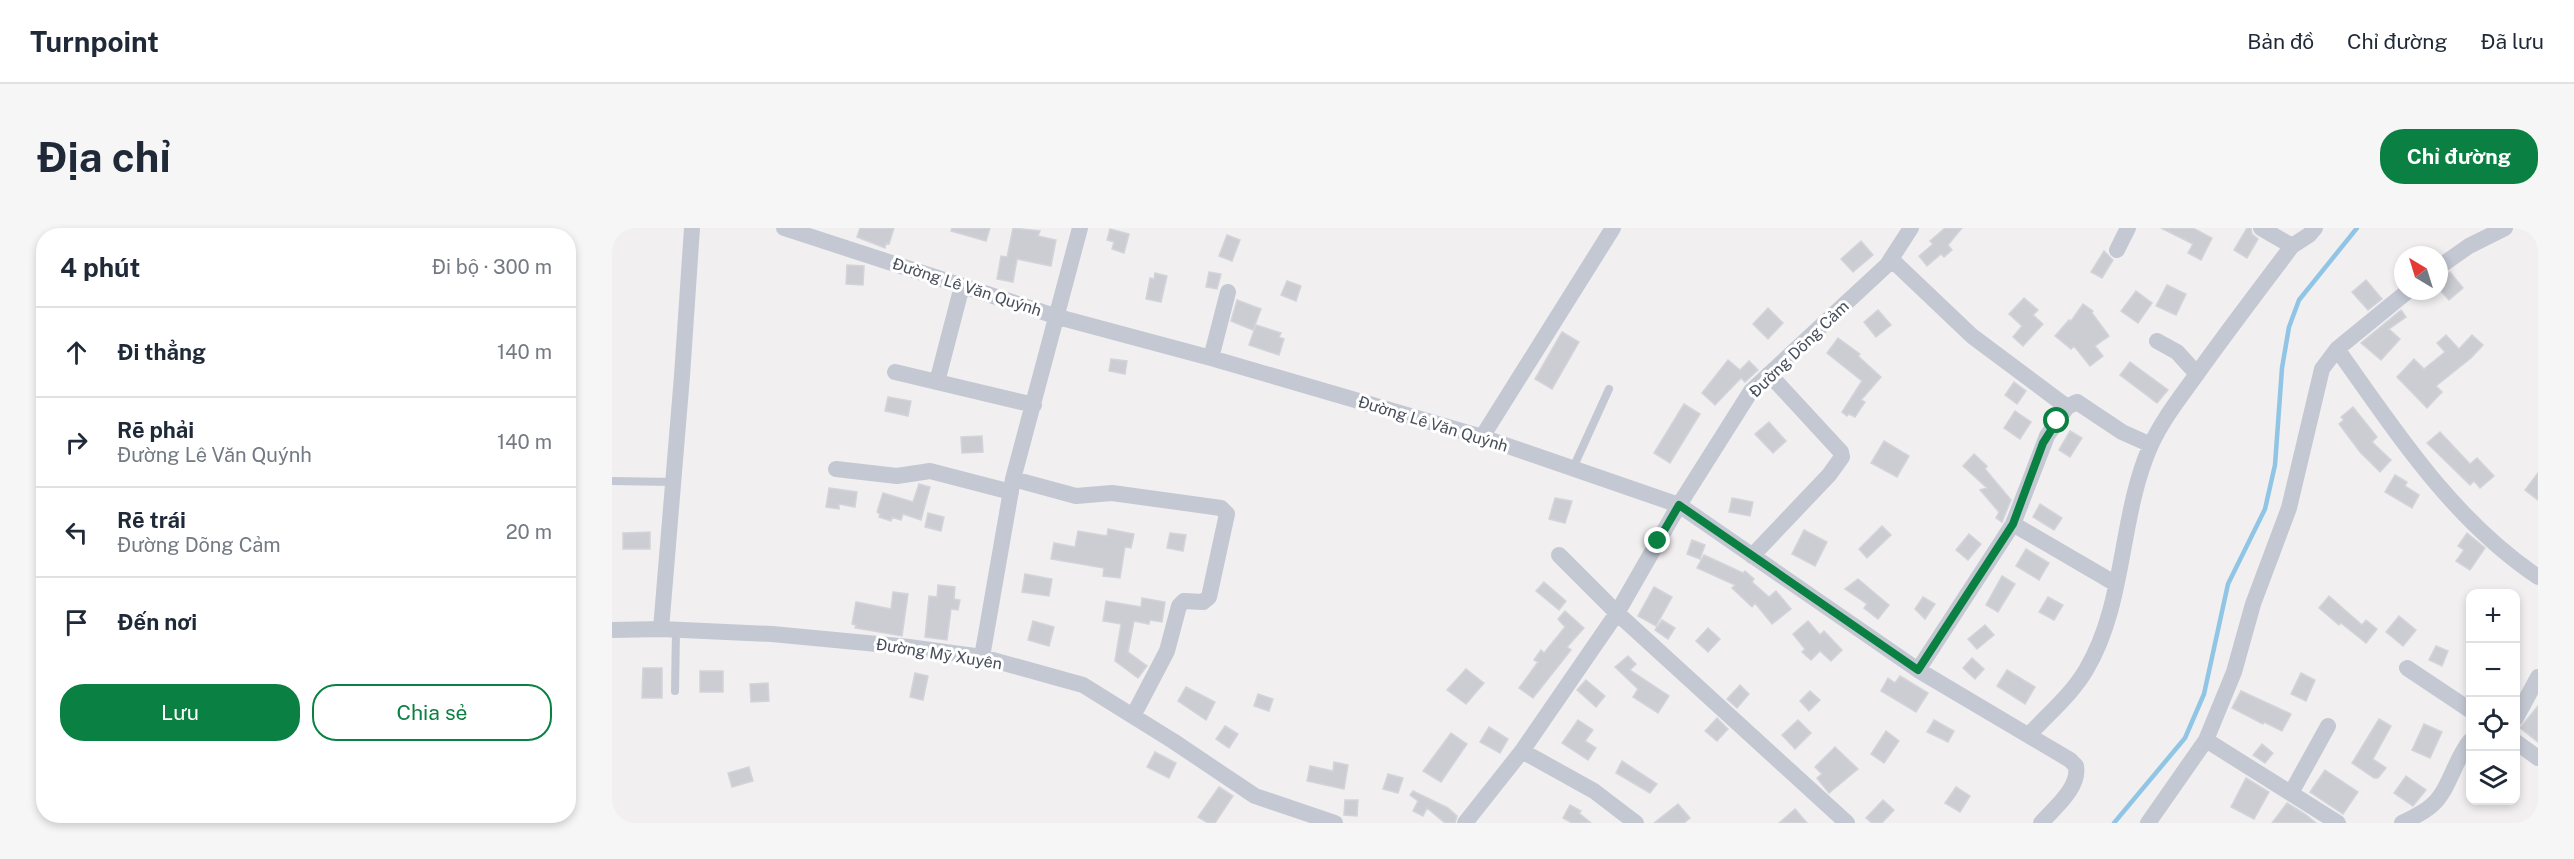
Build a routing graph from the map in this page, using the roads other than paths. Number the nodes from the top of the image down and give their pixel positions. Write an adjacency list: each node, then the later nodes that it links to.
1 (692, 228): 33 (street)
2 (784, 228): 14 (street, Đường Lê Văn Quýnh)
3 (1080, 228): 17 (street)
4 (1613, 228): 28 (street)
5 (1911, 228): 12 (street, Đường Dõng Cảm)
6 (2128, 228): 11 (street)
7 (2261, 228): 10 (street)
8 (2315, 228): 10 (street)
9 (2505, 228): 13 (street)
10 (2292, 246): 23 (street)
11 (2117, 250)
12 (1891, 259): 22 (street, Đường Dõng Cảm); 27 (street)
13 (2448, 261)
14 (962, 286): 17 (street, Đường Lê Văn Quýnh); 24 (street)
15 (1228, 292): 20 (street)
16 (2397, 300): 19 (street)
17 (1058, 317): 20 (street, Đường Lê Văn Quýnh); 26 (street)
18 (2157, 341): 23 (street)
19 (2337, 348): 39 (street); 54 (street)
20 (1211, 358): 28 (street, Đường Lê Văn Quýnh)
21 (895, 372): 24 (street)
22 (1769, 374): 35 (street, Đường Dõng Cảm); 38 (street)
23 (2197, 374): 29 (street)
24 (937, 382): 26 (street)
25 (1609, 389): 30 (lane)
26 (1034, 405): 34 (street)
27 (2067, 406): 29 (street); 36 (street)
28 (1482, 437): 30 (street, Đường Lê Văn Quýnh)
29 (2151, 445): 40 (street)
30 (1573, 468): 35 (street, Đường Lê Văn Quýnh)
31 (836, 469): 34 (street)
32 (612, 481): 33 (lane)
33 (674, 482): 42 (street)
34 (1012, 485): 44 (street); 51 (street)
35 (1679, 505): 38 (street, Đường Lê Văn Quýnh); 41 (street, Đường Dõng Cảm)
36 (2013, 524): 40 (street); 46 (street)
37 (1559, 555): 41 (street)
38 (1752, 556): 46 (street, Đường Lê Văn Quýnh)
39 (2538, 577)
40 (2116, 584): 53 (street)
41 (1617, 613): 57 (street, Đường Dõng Cảm); 63 (street)
42 (668, 629): 43 (street, Đường Mỹ Xuyên); 44 (street, Đường Mỹ Xuyên); 48 (lane)
43 (612, 630)
44 (981, 657): 51 (street, Đường Mỹ Xuyên)
45 (2407, 668): 49 (street)
46 (1918, 670): 53 (street, Đường Lê Văn Quýnh)
47 (2538, 677): 50 (street)
48 (675, 691)
49 (2466, 708)
50 (2520, 711)
51 (1133, 716): 60 (street, Đường Mỹ Xuyên)
52 (2328, 726): 59 (street)
53 (2029, 735): 64 (street, Đường Lê Văn Quýnh)
54 (2206, 740): 59 (street); 65 (street)
55 (2520, 745): 58 (street)
56 (2466, 746): 67 (street)
57 (1522, 751): 61 (street); 62 (street)
58 (2538, 758)
59 (2291, 794): 66 (street)
60 (1335, 823)
61 (1465, 823)
62 (1636, 823)
63 (1847, 823)
64 (2041, 823)
65 (2148, 823)
66 (2338, 823)
67 (2402, 823)

